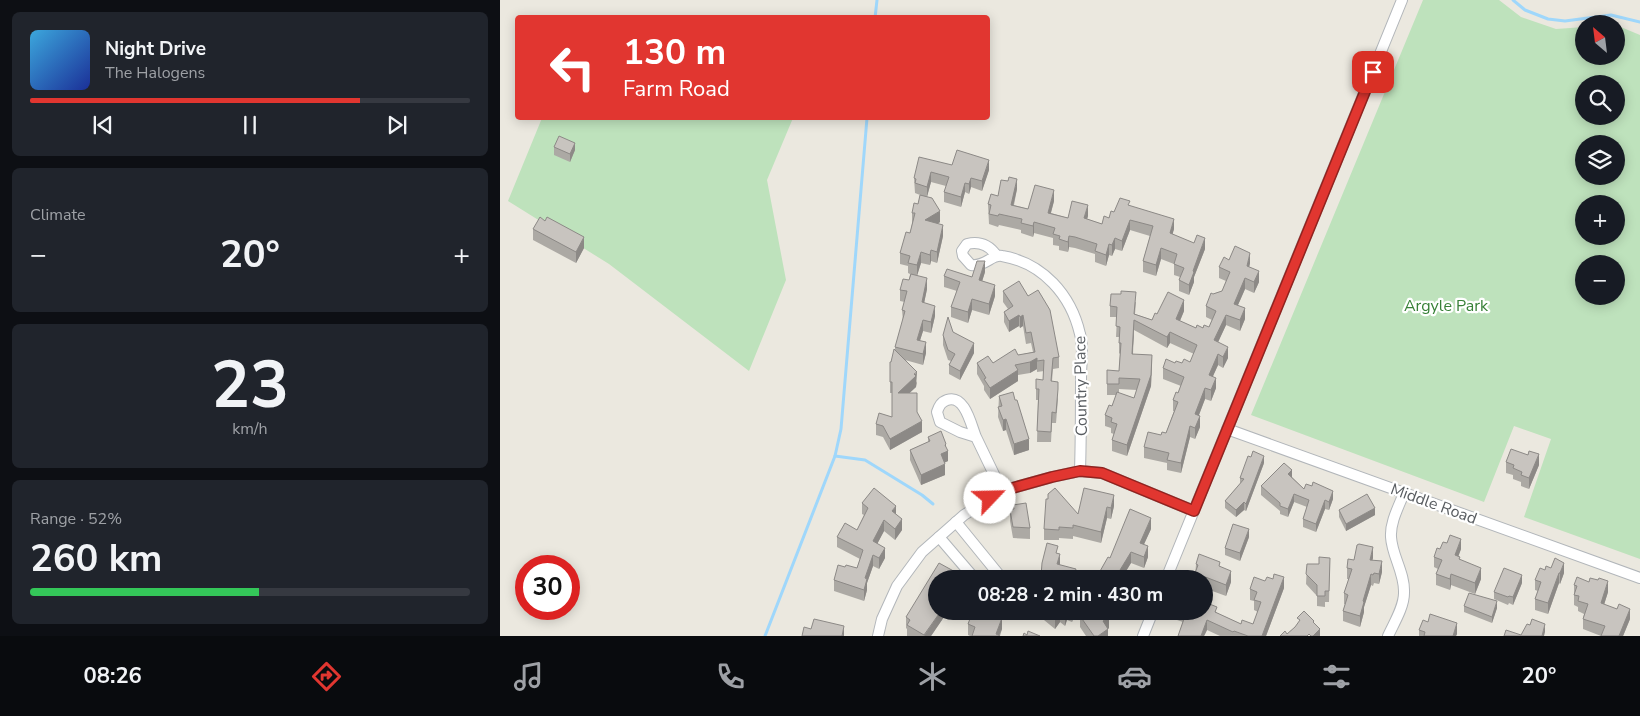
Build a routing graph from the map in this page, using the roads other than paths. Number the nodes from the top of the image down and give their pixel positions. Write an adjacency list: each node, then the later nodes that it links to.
1 (1402, 0): 3 (street)
2 (996, 255): 5 (street, Country Place)
3 (1227, 429): 7 (street, Middle Road); 8 (street)
4 (976, 438): 6 (street)
5 (1080, 471): 6 (street); 8 (street)
6 (1002, 491): 9 (street)
7 (1404, 492): 14 (street, Middle Road); 18 (street)
8 (1194, 511): 13 (street)
9 (956, 522): 10 (street); 12 (street)
10 (939, 537): 11 (street); 16 (street)
11 (967, 570)
12 (995, 570)
13 (1170, 570)
14 (1640, 578)
15 (1149, 620): 17 (street)
16 (878, 636)
17 (1143, 636)
18 (1388, 636)

